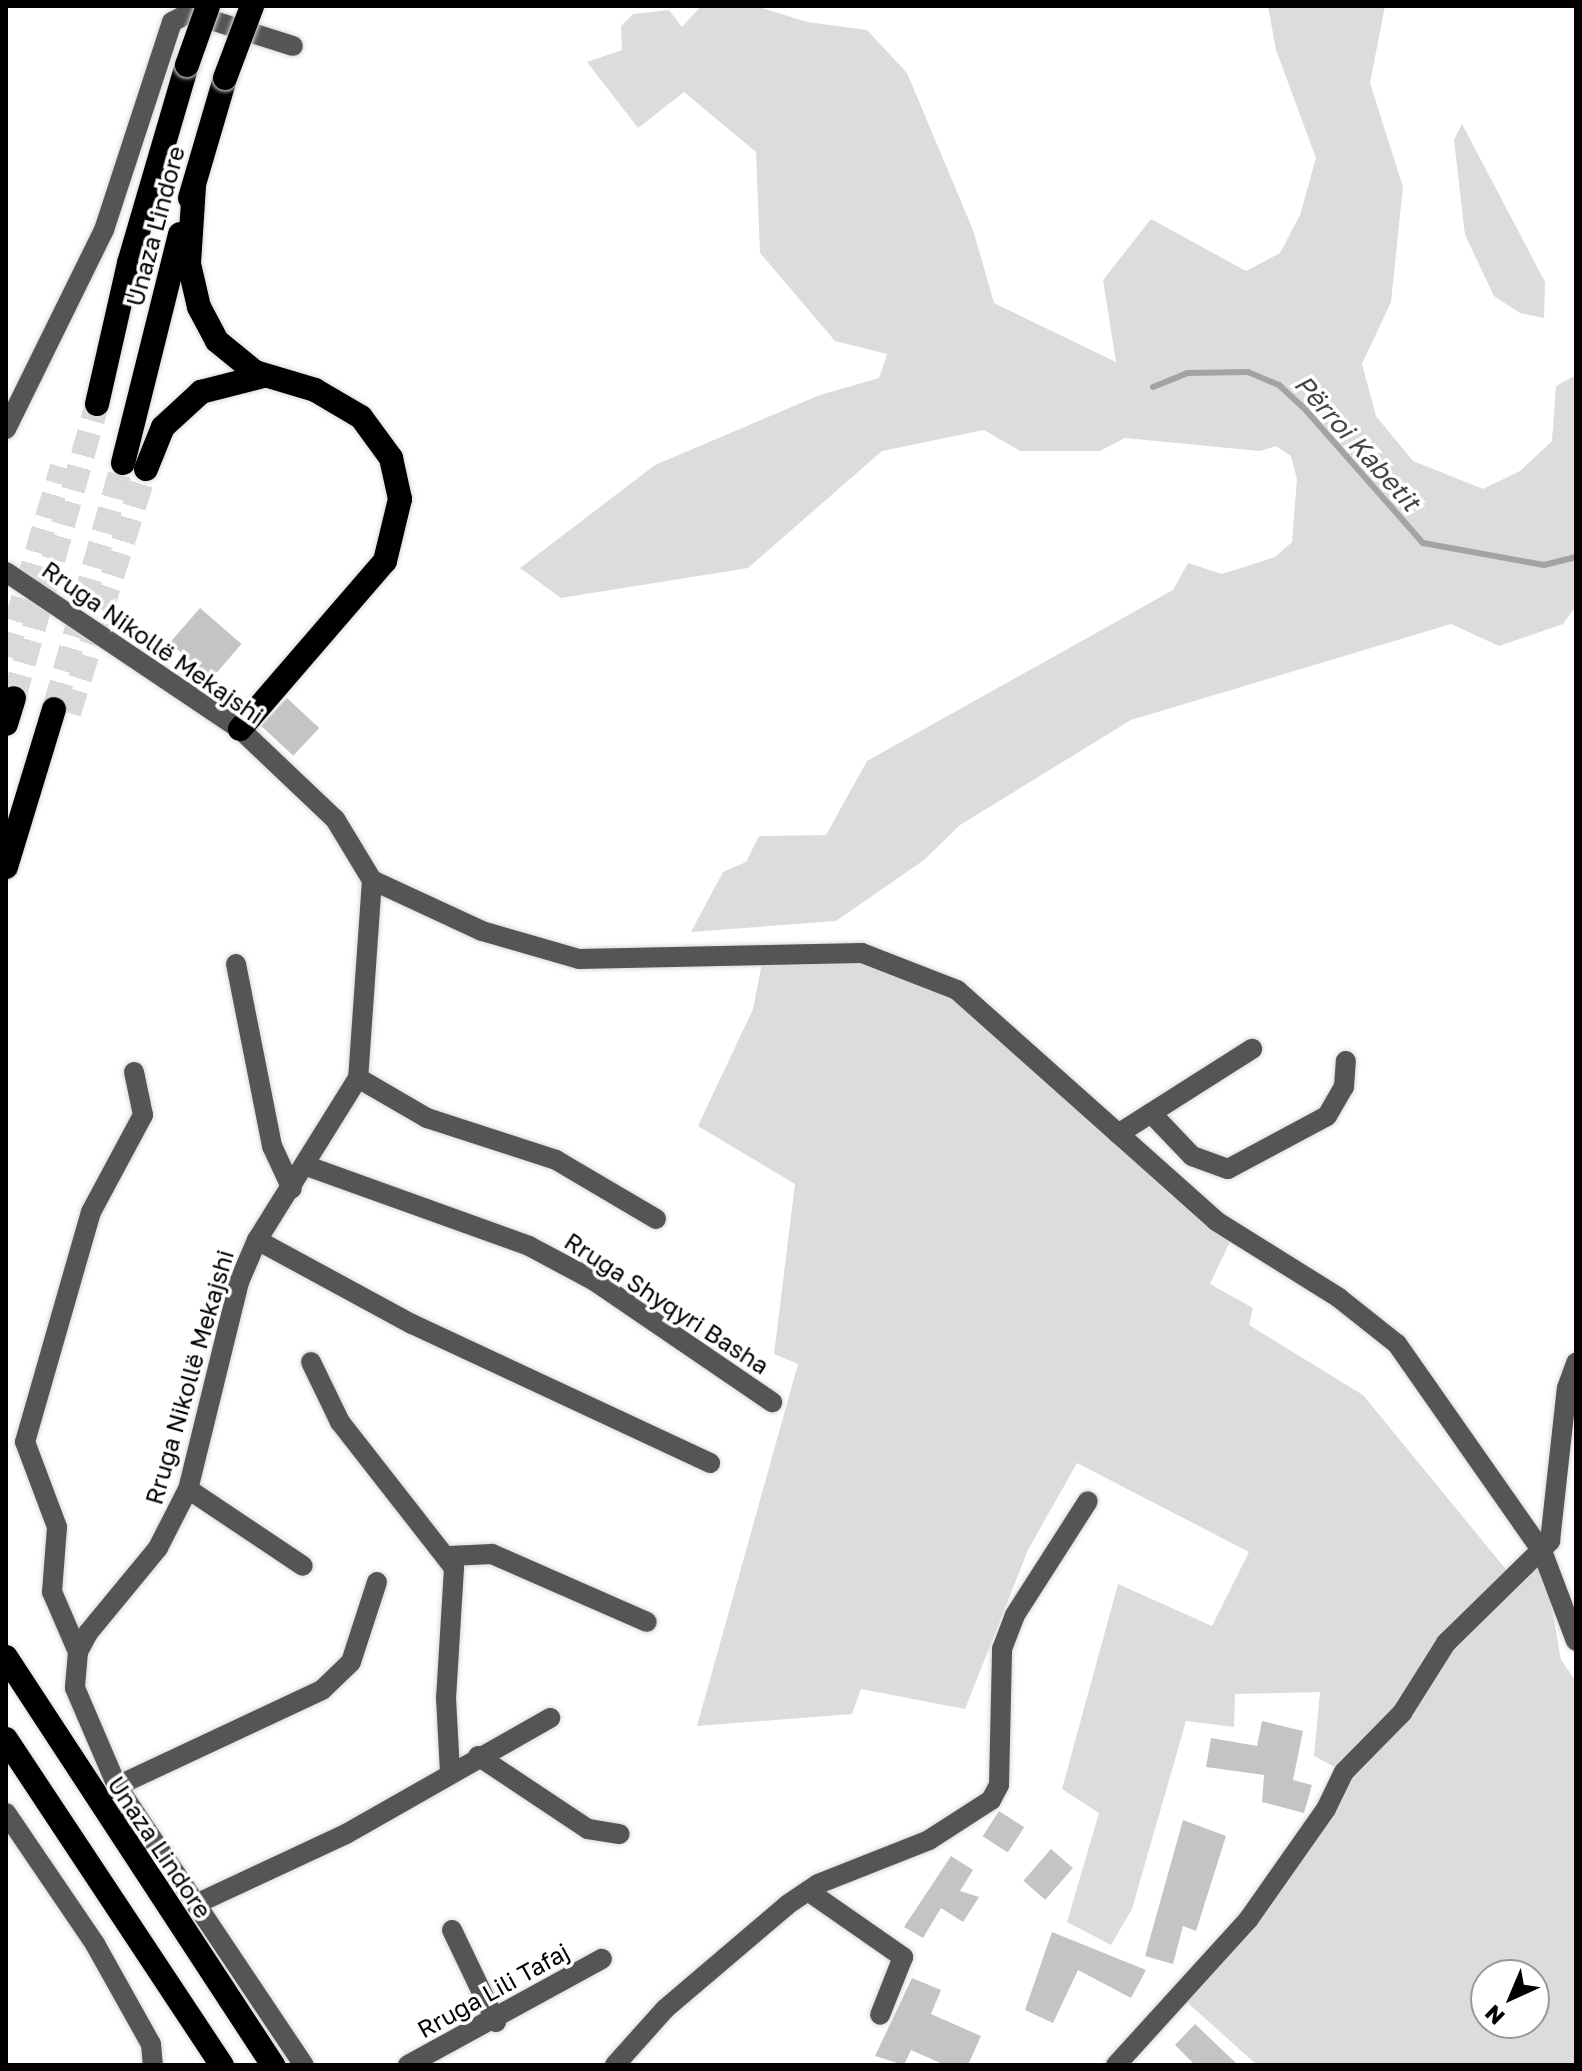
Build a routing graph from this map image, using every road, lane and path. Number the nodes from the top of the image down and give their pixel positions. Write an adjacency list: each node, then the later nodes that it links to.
1 (208, 6): 6 (highway, Unaza Lindore, bridge)
2 (252, 6): 4 (highway, Unaza Lindore, bridge)
3 (293, 46): 7 (street)
4 (194, 186): 5 (highway); 5 (highway, Unaza Lindore)
5 (264, 376): 12 (highway)
6 (90, 402)
7 (6, 429)
8 (6, 572): 12 (street, Rruga Nikollë Mekajshi)
9 (14, 698): 11 (highway)
10 (62, 711): 13 (highway)
11 (6, 724)
12 (240, 729): 14 (street, Rruga Nikollë Mekajshi)
13 (6, 867)
14 (372, 880): 19 (street, Rruga Nikollë Mekajshi); 21 (street)
15 (236, 964): 23 (street)
16 (1252, 1049): 20 (street)
17 (1346, 1061): 20 (street)
18 (134, 1072): 38 (street)
19 (358, 1078): 22 (street, Rruga Nikollë Mekajshi); 24 (street)
20 (1151, 1113): 21 (street)
21 (1118, 1134): 32 (street)
22 (307, 1166): 23 (street, Rruga Nikollë Mekajshi); 28 (street, Rruga Shyqyri Basha)
23 (292, 1189): 25 (street, Rruga Nikollë Mekajshi)
24 (656, 1219)
25 (257, 1240): 29 (street); 30 (street, Rruga Nikollë Mekajshi)
26 (311, 1362): 33 (street)
27 (1576, 1363): 32 (street)
28 (772, 1402)
29 (710, 1463)
30 (188, 1489): 34 (street); 38 (street, Rruga Nikollë Mekajshi)
31 (1088, 1501): 47 (street)
32 (1542, 1551): 37 (street); 59 (street)
33 (450, 1556): 36 (street); 43 (street)
34 (303, 1566)
35 (377, 1582): 44 (street)
36 (647, 1622)
37 (1576, 1641)
38 (78, 1652): 44 (street)
39 (6, 1657): 55 (highway, Unaza Lindore)
40 (550, 1718): 42 (street)
41 (6, 1739): 54 (highway)
42 (478, 1756): 43 (street); 46 (street)
43 (450, 1771): 48 (street)
44 (117, 1786): 48 (street)
45 (6, 1813): 53 (street)
46 (620, 1834)
47 (808, 1891): 51 (street); 58 (street)
48 (198, 1903): 56 (street)
49 (452, 1930): 52 (street)
50 (602, 1959): 52 (street, Rruga Lili Tafaj)
51 (880, 2015)
52 (496, 2022): 57 (street, Rruga Lili Tafaj)
53 (153, 2065)
54 (222, 2065)
55 (273, 2065)
56 (304, 2065)
57 (408, 2065)
58 (615, 2065)
59 (1116, 2065)

